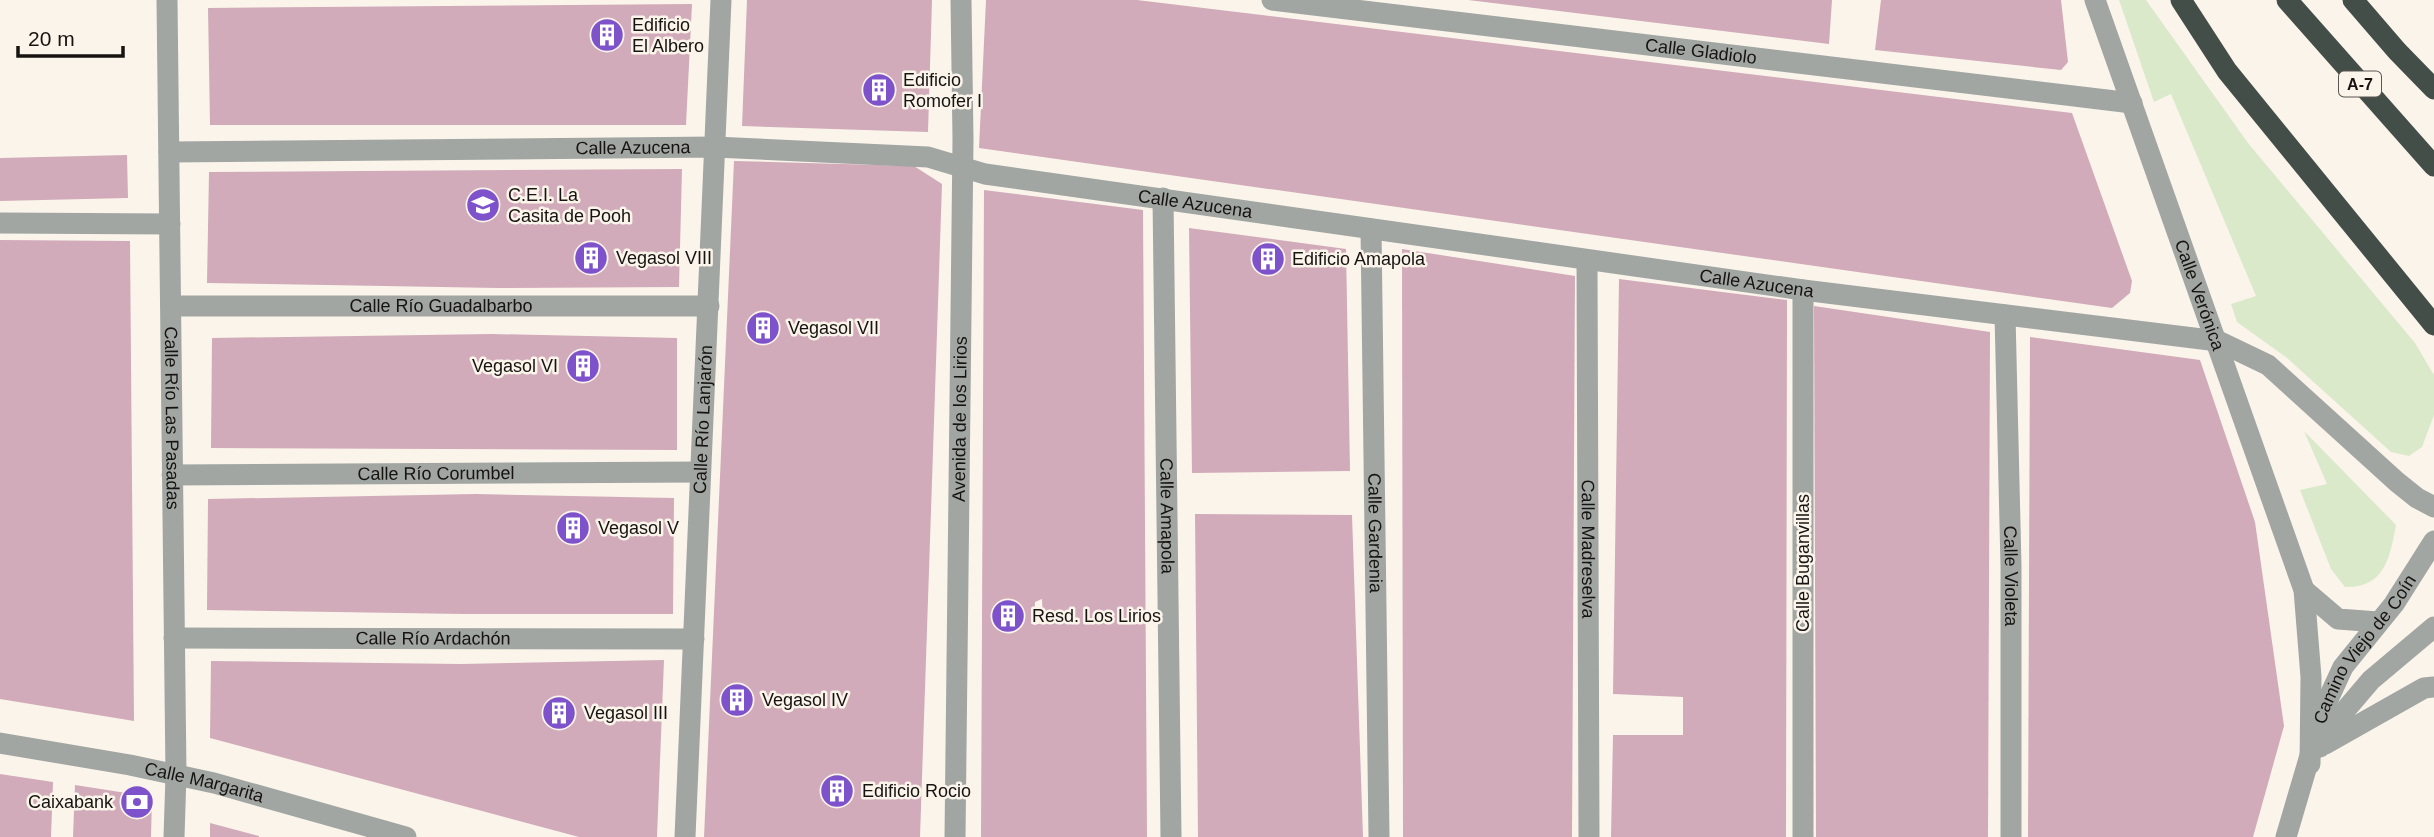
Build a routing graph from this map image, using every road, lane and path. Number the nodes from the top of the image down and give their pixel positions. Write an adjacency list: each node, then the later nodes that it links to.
1 (167, 0): 12 (street, Calle Río Las Pasadas)
2 (721, 0): 11 (street, Calle Río Lanjarón)
3 (961, 0): 14 (street, Avenida de los Lirios)
4 (1272, 0): 10 (street, Calle Gladiolo)
5 (2095, 0): 10 (street, Calle Verónica)
6 (2181, 0): 24 (highway)
7 (2287, 0): 13 (highway, A-7)
8 (2353, 0): 9 (highway, A-7)
9 (2434, 89)
10 (2132, 103): 25 (street, Calle Verónica)
11 (715, 147): 12 (street, Calle Azucena); 14 (street, Calle Azucena); 22 (street, Calle Río Lanjarón)
12 (169, 152): 17 (street, Calle Río Las Pasadas)
13 (2434, 166)
14 (962, 167): 15 (street, Calle Azucena); 42 (street, Avenida de los Lirios)
15 (1163, 198): 18 (street, Calle Azucena); 43 (street, Calle Amapola)
16 (0, 223): 17 (street)
17 (170, 224): 21 (street, Calle Río Las Pasadas)
18 (1371, 229): 19 (street, Calle Azucena); 44 (street, Calle Gardenia)
19 (1587, 260): 20 (street, Calle Azucena); 45 (street, Calle Madreselva)
20 (1803, 290): 23 (street, Calle Azucena); 46 (street, Calle Buganvillas)
21 (171, 306): 22 (street, Calle Río Guadalbarbo); 27 (street, Calle Río Las Pasadas)
22 (709, 306): 26 (street, Calle Río Lanjarón)
23 (2005, 315): 25 (street, Calle Azucena); 47 (street, Calle Violeta)
24 (2434, 325)
25 (2218, 341): 28 (street, Calle Azucena); 30 (street, Calle Verónica)
26 (700, 472): 27 (street, Calle Río Corumbel); 34 (street, Calle Río Lanjarón)
27 (172, 475): 33 (street, Calle Río Las Pasadas)
28 (2434, 507)
29 (2434, 541): 31 (street, Camino Viejo de Coín)
30 (2304, 590): 31 (street); 37 (street, Calle Verónica)
31 (2378, 622): 37 (street, Camino Viejo de Coín)
32 (2434, 627): 37 (street, Camino Viejo de Coín)
33 (174, 638): 34 (street, Calle Río Ardachón); 38 (street, Calle Río Las Pasadas)
34 (694, 639): 41 (street, Calle Río Lanjarón)
35 (2434, 687): 37 (street)
36 (0, 743): 38 (street, Calle Margarita)
37 (2315, 755): 48 (street, Camino Viejo de Coín)
38 (176, 775): 39 (street, Calle Río Las Pasadas); 40 (street, Calle Margarita)
39 (174, 837)
40 (406, 837)
41 (685, 837)
42 (955, 837)
43 (1171, 837)
44 (1379, 837)
45 (1589, 837)
46 (1803, 837)
47 (2011, 837)
48 (2286, 837)

